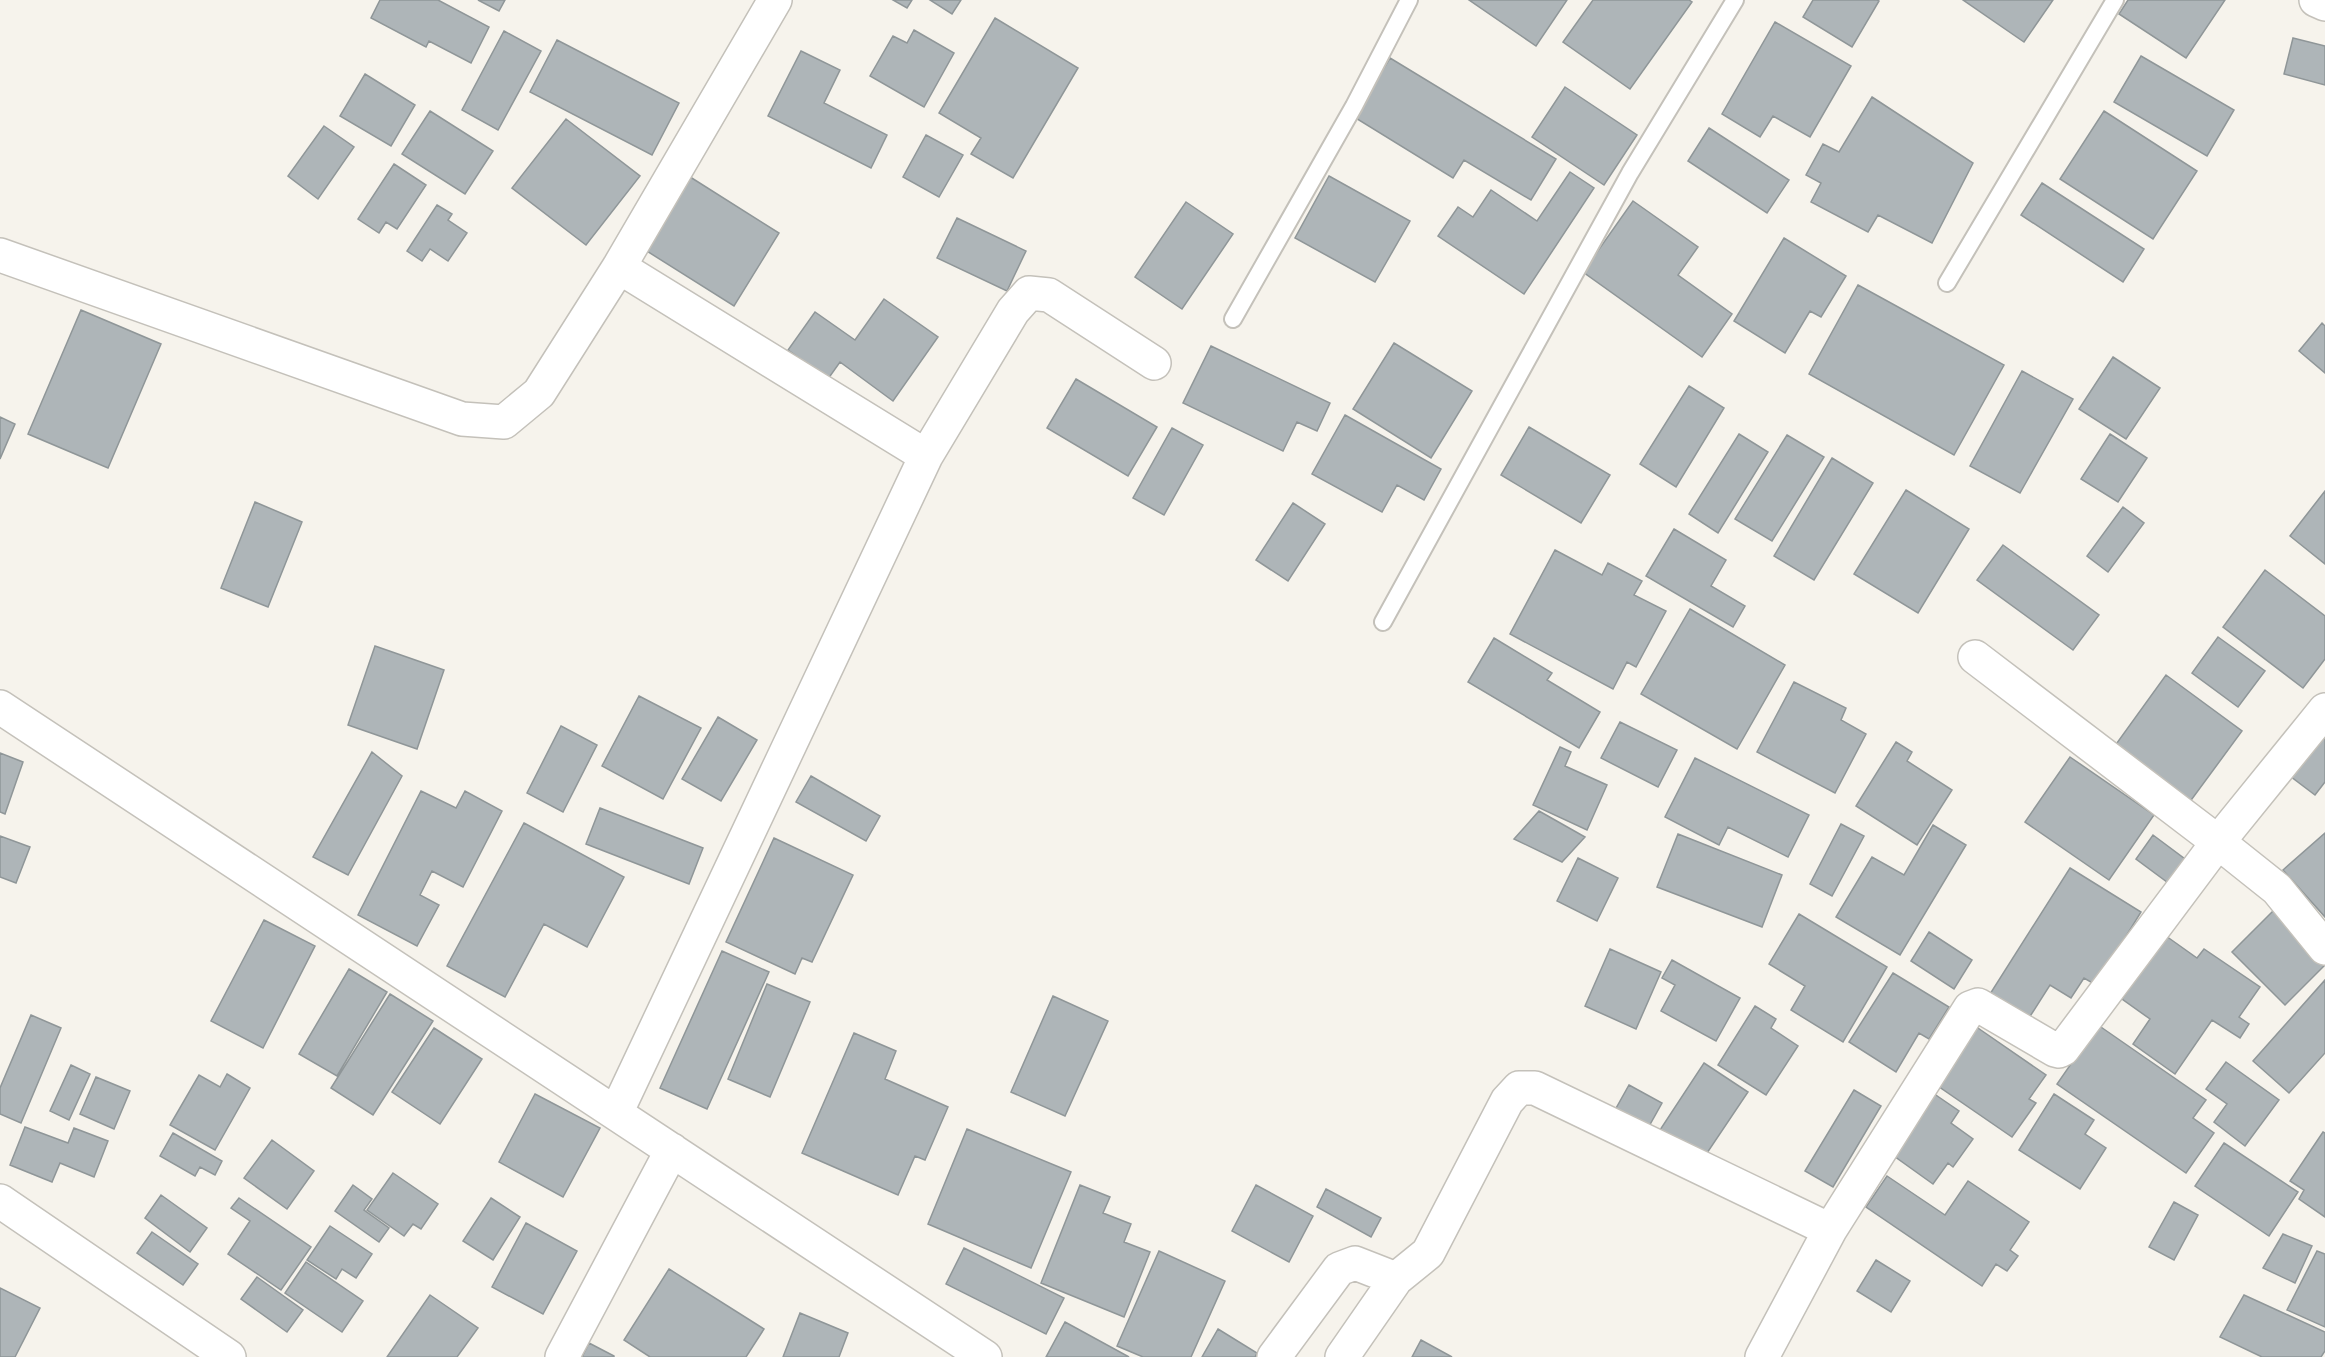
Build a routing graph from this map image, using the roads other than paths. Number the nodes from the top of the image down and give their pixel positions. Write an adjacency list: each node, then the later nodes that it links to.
1 (775, 0): 8 (street)
2 (1409, 0): 10 (lane)
3 (1735, 0): 13 (lane)
4 (2115, 0): 9 (lane)
5 (2316, 0): 6 (street)
6 (2325, 4)
7 (0, 255): 8 (street)
8 (618, 267): 12 (street)
9 (1947, 283)
10 (1233, 319)
11 (1154, 363): 12 (street)
12 (926, 456): 19 (street)
13 (1383, 622)
14 (1975, 657): 17 (street)
15 (0, 707): 19 (street)
16 (2325, 710): 17 (street)
17 (2218, 842): 18 (street); 22 (street)
18 (2325, 948)
19 (615, 1113): 20 (street)
20 (672, 1150): 25 (street); 26 (street)
21 (0, 1201): 24 (street)
22 (1830, 1230): 23 (street); 29 (street)
23 (1396, 1279): 27 (street); 28 (street)
24 (229, 1357)
25 (561, 1357)
26 (985, 1357)
27 (1274, 1357)
28 (1342, 1357)
29 (1762, 1357)

